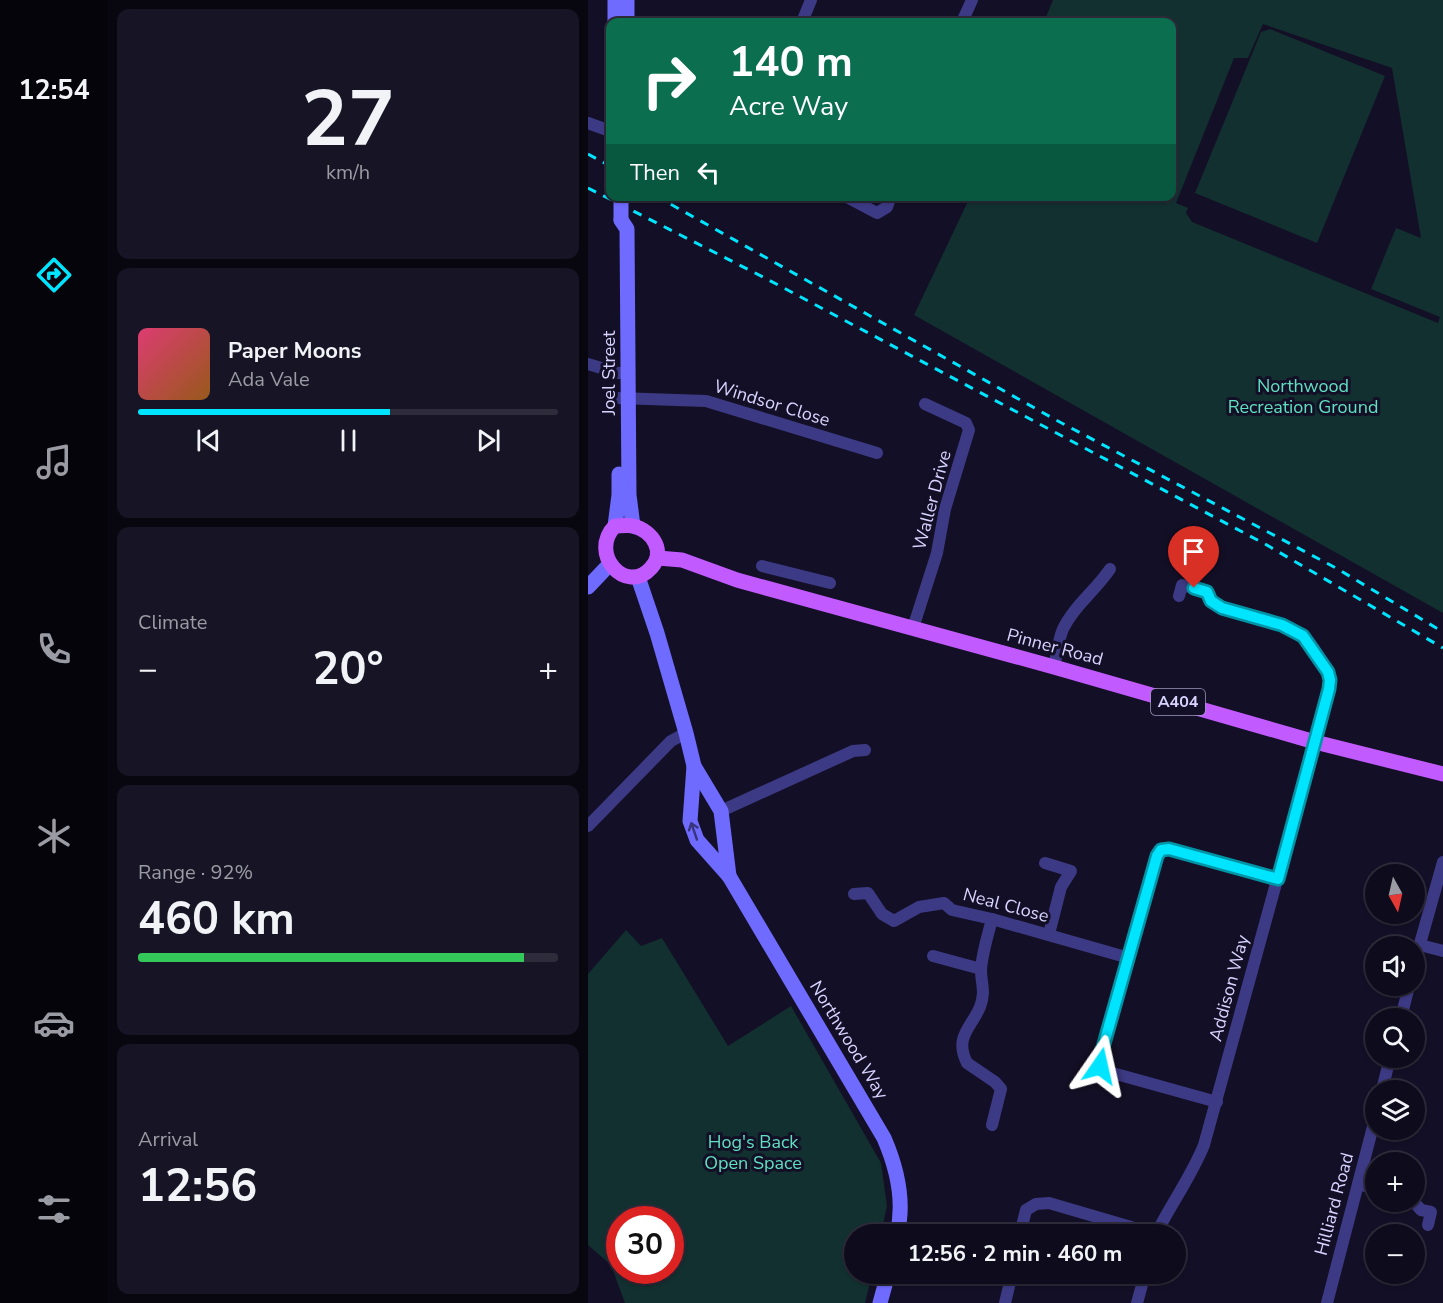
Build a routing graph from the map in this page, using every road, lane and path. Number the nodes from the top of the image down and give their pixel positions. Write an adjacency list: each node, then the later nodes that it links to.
1 (615, 0): 5 (street)
2 (627, 0): 6 (street)
3 (811, 0): 7 (street)
4 (972, 0): 8 (street)
5 (615, 18)
6 (627, 18)
7 (804, 18)
8 (964, 18)
9 (588, 123): 10 (street)
10 (606, 130)
11 (621, 201): 15 (street, Joel Street, bridge)
12 (854, 201): 13 (street)
13 (889, 201)
14 (588, 364): 15 (street)
15 (624, 373): 16 (street, Joel Street)
16 (623, 398): 18 (street, Windsor Close); 19 (street, Joel Street); 20 (street, Joel Street)
17 (925, 404): 32 (street, Waller Drive)
18 (877, 453)
19 (615, 526): 20 (main road); 21 (main road)
20 (633, 526): 22 (main road)
21 (592, 542): 24 (main road)
22 (658, 558): 26 (main road); 31 (main road, Pinner Road / A404)
23 (762, 566): 27 (street)
24 (606, 568): 26 (main road); 29 (street)
25 (1110, 569): 33 (street)
26 (638, 577): 34 (street)
27 (817, 581): 28 (street); 31 (street)
28 (830, 584)
29 (588, 587)
30 (1179, 597): 35 (street, Addison Way)
31 (818, 602): 32 (main road, Pinner Road / A404)
32 (913, 628): 33 (main road, Pinner Road / A404)
33 (1054, 667): 35 (main road, Pinner Road / A404)
34 (686, 733): 37 (street); 40 (street)
35 (1315, 742): 38 (main road, Pinner Road / A404); 44 (street, Addison Way)
36 (865, 750): 39 (street)
37 (694, 766): 39 (street); 43 (street, one-way to 37)
38 (1443, 774)
39 (721, 811): 43 (street)
40 (588, 826)
41 (1443, 862): 48 (street)
42 (1046, 863): 47 (street)
43 (729, 876): 60 (street, Northwood Way)
44 (1278, 879): 52 (street); 54 (street, Addison Way)
45 (854, 894): 46 (street, Neal Close)
46 (992, 919): 47 (street, Neal Close); 53 (street)
47 (1049, 934): 52 (street, Neal Close)
48 (1422, 936)
49 (1425, 946): 50 (street)
50 (1443, 951)
51 (933, 956): 53 (street)
52 (1129, 958): 54 (street)
53 (981, 969): 55 (street)
54 (1217, 1102): 63 (street, Addison Way)
55 (992, 1125)
56 (1369, 1140): 57 (street, Hilliard Road)
57 (1358, 1184): 58 (street); 71 (street, Hilliard Road)
58 (1365, 1186)
59 (1425, 1211): 64 (street)
60 (900, 1224)
61 (1022, 1224): 62 (street)
62 (1121, 1224)
63 (1161, 1224)
64 (1428, 1225)
65 (885, 1284): 68 (street)
66 (1010, 1284): 69 (street)
67 (1142, 1284): 70 (street)
68 (880, 1303)
69 (1005, 1303)
70 (1137, 1303)
71 (1327, 1303)

